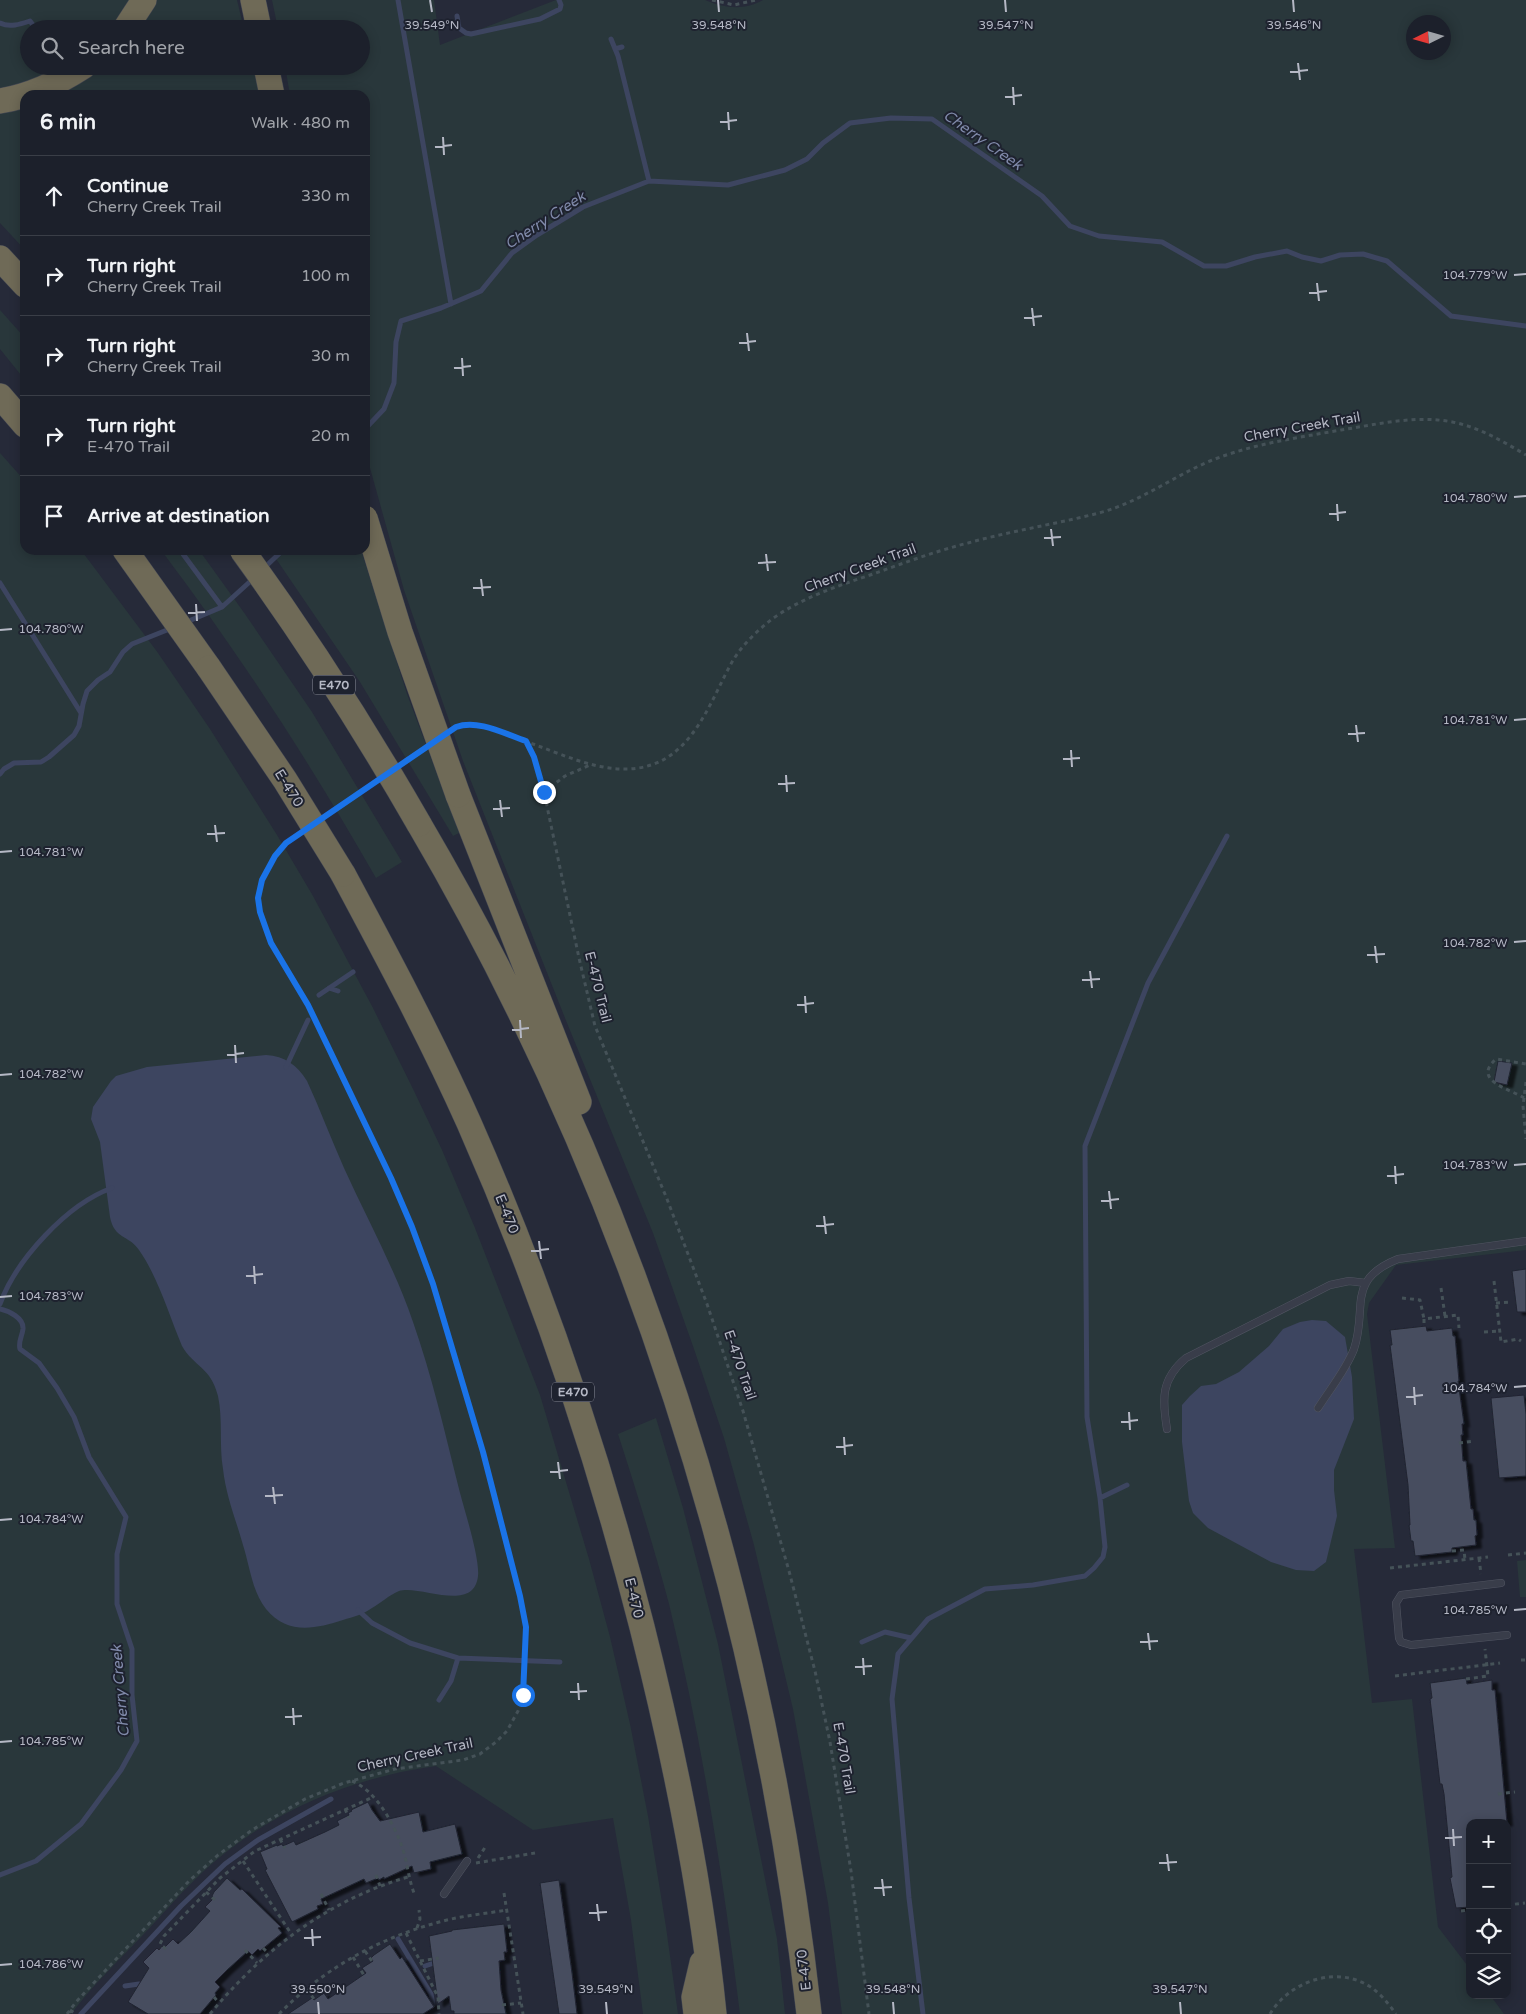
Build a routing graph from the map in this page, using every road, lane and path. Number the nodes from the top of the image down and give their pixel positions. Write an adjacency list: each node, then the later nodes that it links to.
1 (144, 0): 5 (highway)
2 (253, 0): 6 (highway)
3 (712, 0): 4 (path)
4 (756, 0)
5 (131, 20)
6 (257, 20)
7 (69, 75): 9 (highway)
8 (268, 75): 10 (highway)
9 (39, 90)
10 (271, 90)
11 (20, 96): 12 (highway)
12 (0, 101)
13 (0, 258): 14 (highway)
14 (20, 280)
15 (0, 396): 16 (highway)
16 (20, 419)
17 (0, 424): 18 (highway)
18 (20, 438)
19 (1526, 455): 27 (path, Cherry Creek Trail)
20 (370, 534): 41 (highway, bridge)
21 (129, 555): 101 (highway, E-470 / E470, bridge)
22 (245, 555): 41 (highway, E-470 / E470, bridge)
23 (451, 730): 24 (path, Cherry Creek Trail)
24 (526, 741): 27 (path, Cherry Creek Trail); 29 (path, E-470 Trail)
25 (424, 747): 26 (path)
26 (401, 763)
27 (590, 765): 29 (path)
28 (378, 779): 30 (path)
29 (544, 792): 130 (path, E-470 Trail)
30 (324, 816)
31 (300, 833): 70 (path, Cherry Creek Trail)
32 (1526, 1064): 34 (path)
33 (1526, 1082): 34 (path)
34 (1524, 1098): 35 (path)
35 (1526, 1139)
36 (1526, 1241): 38 (lane)
37 (1494, 1281): 43 (path)
38 (1366, 1283): 49 (lane); 50 (lane)
39 (1442, 1288): 44 (path)
40 (1402, 1298): 44 (path)
41 (642, 1301): 129 (highway, E-470 / E470)
42 (1512, 1302): 43 (path)
43 (1496, 1303): 46 (path)
44 (1444, 1316): 45 (path)
45 (1459, 1328)
46 (1500, 1331): 47 (path); 48 (path)
47 (1484, 1332)
48 (1521, 1341)
49 (1318, 1408)
50 (1167, 1429)
51 (1474, 1441): 52 (path)
52 (1459, 1443)
53 (1452, 1551): 58 (path)
54 (1526, 1553): 55 (path)
55 (1508, 1555)
56 (1488, 1557): 57 (path)
57 (1479, 1558): 58 (path); 60 (path)
58 (1465, 1560): 59 (path)
59 (1390, 1568)
60 (1481, 1575)
61 (1501, 1583): 62 (lane)
62 (1508, 1635)
63 (1485, 1648): 67 (path)
64 (1521, 1660): 65 (path)
65 (1526, 1660)
66 (1500, 1663): 67 (path)
67 (1487, 1664): 68 (path); 69 (path)
68 (1395, 1676)
69 (1466, 1679)
70 (351, 1781): 73 (path); 121 (path, Cherry Creek Trail)
71 (1516, 1792): 72 (path)
72 (1498, 1794)
73 (373, 1796): 74 (path); 83 (path)
74 (345, 1809): 75 (path); 76 (path)
75 (349, 1818)
76 (280, 1839): 78 (path); 80 (path)
77 (486, 1846): 79 (path)
78 (285, 1848)
79 (535, 1853)
80 (243, 1861): 85 (path); 100 (path)
81 (467, 1861): 89 (lane)
82 (376, 1875): 84 (path)
83 (408, 1877): 84 (path); 86 (path)
84 (380, 1886): 93 (path)
85 (206, 1892): 90 (path); 105 (path)
86 (414, 1893)
87 (504, 1893): 95 (path)
88 (321, 1894): 93 (path)
89 (444, 1894)
90 (215, 1900)
91 (1524, 1903): 92 (path)
92 (1511, 1905)
93 (329, 1910): 100 (path)
94 (419, 1910): 98 (path)
95 (507, 1910): 98 (path); 102 (path)
96 (1466, 1910): 97 (path)
97 (1461, 1911)
98 (416, 1929): 99 (path)
99 (406, 1933): 107 (path); 111 (path)
100 (292, 1935): 108 (path)
101 (707, 1943): 127 (highway); 128 (highway, E-470 / E470)
102 (513, 1947): 104 (path); 119 (path)
103 (263, 1948): 108 (path)
104 (506, 1948)
105 (166, 1949)
106 (245, 1950): 112 (path)
107 (365, 1951): 109 (path); 113 (path)
108 (268, 1953): 112 (path)
109 (353, 1957): 114 (path); 115 (path)
110 (440, 1958): 111 (path)
111 (420, 1962): 125 (path)
112 (257, 1963): 118 (path)
113 (374, 1964)
114 (366, 1977)
115 (306, 1989): 117 (path); 124 (path)
116 (214, 1997): 118 (path)
117 (316, 2002)
118 (219, 2003): 123 (path)
119 (521, 2003): 120 (path); 126 (path)
120 (502, 2005)
121 (68, 2012): 122 (path)
122 (76, 2014)
123 (210, 2014)
124 (280, 2014)
125 (439, 2014)
126 (523, 2014)
127 (696, 2014)
128 (714, 2014)
129 (809, 2014)
130 (869, 2014)
131 (1270, 2014): 132 (path)
132 (1396, 2014)

